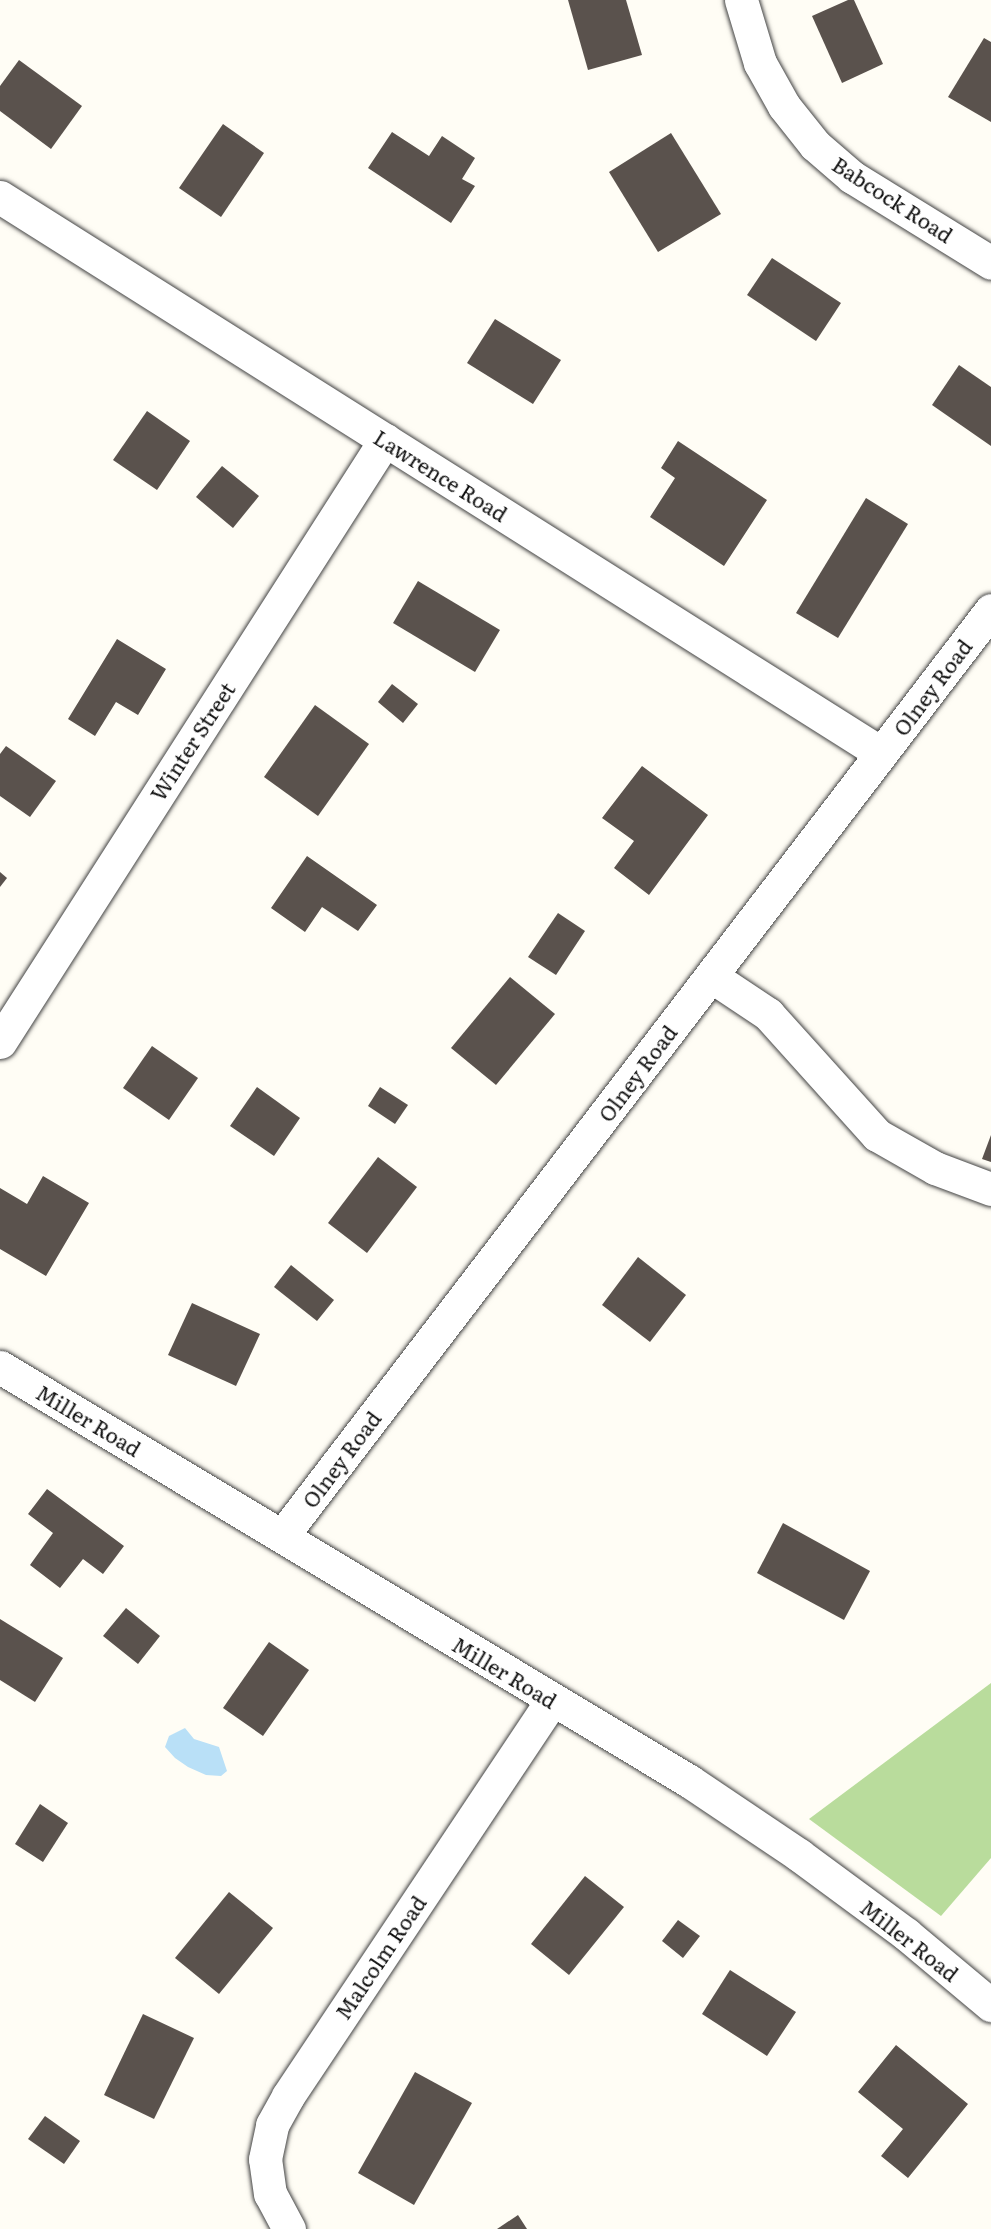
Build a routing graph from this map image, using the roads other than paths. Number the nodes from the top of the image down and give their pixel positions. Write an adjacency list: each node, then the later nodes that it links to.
1 (741, 0): 3 (street, Babcock Road)
2 (0, 197): 4 (street, Lawrence Road)
3 (991, 263)
4 (385, 440): 6 (street, Lawrence Road); 8 (street, Winter Street)
5 (991, 610): 6 (street, Olney Road)
6 (881, 753): 7 (street, Olney Road)
7 (711, 976): 9 (street); 11 (street, Olney Road)
8 (0, 1042)
9 (991, 1189)
10 (0, 1367): 11 (street, Miller Road)
11 (282, 1536): 12 (street, Miller Road)
12 (552, 1700): 13 (street, Miller Road); 14 (street, Malcolm Road)
13 (991, 2005)
14 (289, 2229)

